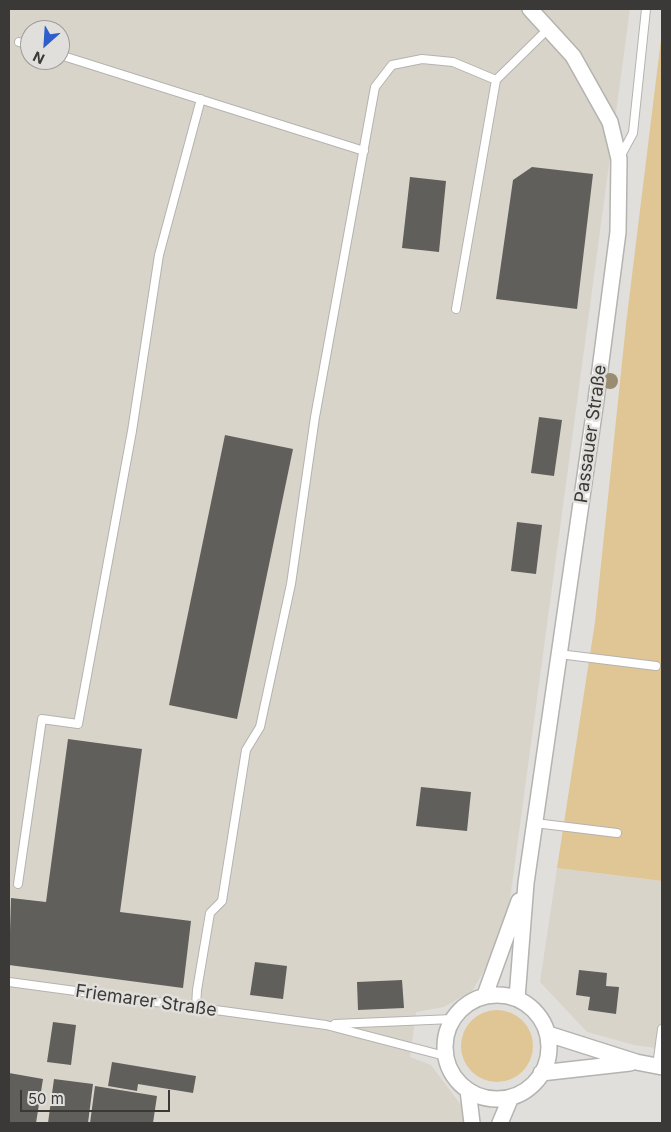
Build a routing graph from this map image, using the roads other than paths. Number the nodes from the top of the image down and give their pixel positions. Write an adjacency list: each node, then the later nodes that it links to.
1 (530, 9): 3 (street, Passauer Straße)
2 (646, 9): 8 (lane)
3 (549, 28): 5 (lane); 8 (street, Passauer Straße)
4 (70, 58): 6 (lane)
5 (496, 80): 7 (lane); 9 (lane)
6 (201, 99): 7 (lane); 15 (lane)
7 (364, 151): 19 (lane)
8 (618, 159): 10 (street, Passauer Straße)
9 (456, 309)
10 (559, 654): 11 (lane); 12 (street, Passauer Straße)
11 (656, 666)
12 (535, 823): 13 (lane); 14 (street, Passauer Straße)
13 (617, 833)
14 (526, 883): 17 (street, Passauer Straße); 18 (street, Passauer Straße)
15 (18, 884)
16 (9, 982): 19 (lane, Friemarer Straße)
17 (485, 995): 18 (street); 20 (street)
18 (517, 998): 23 (street)
19 (196, 1007): 21 (lane, Friemarer Straße)
20 (453, 1019): 21 (lane); 24 (street)
21 (326, 1025): 24 (lane)
22 (662, 1029): 26 (lane)
23 (548, 1034): 25 (street); 27 (street)
24 (445, 1056): 28 (street)
25 (636, 1062): 26 (street); 27 (street)
26 (660, 1067)
27 (541, 1073): 29 (street)
28 (468, 1090): 29 (street); 30 (street)
29 (511, 1097): 31 (street)
30 (472, 1123)
31 (500, 1123)

